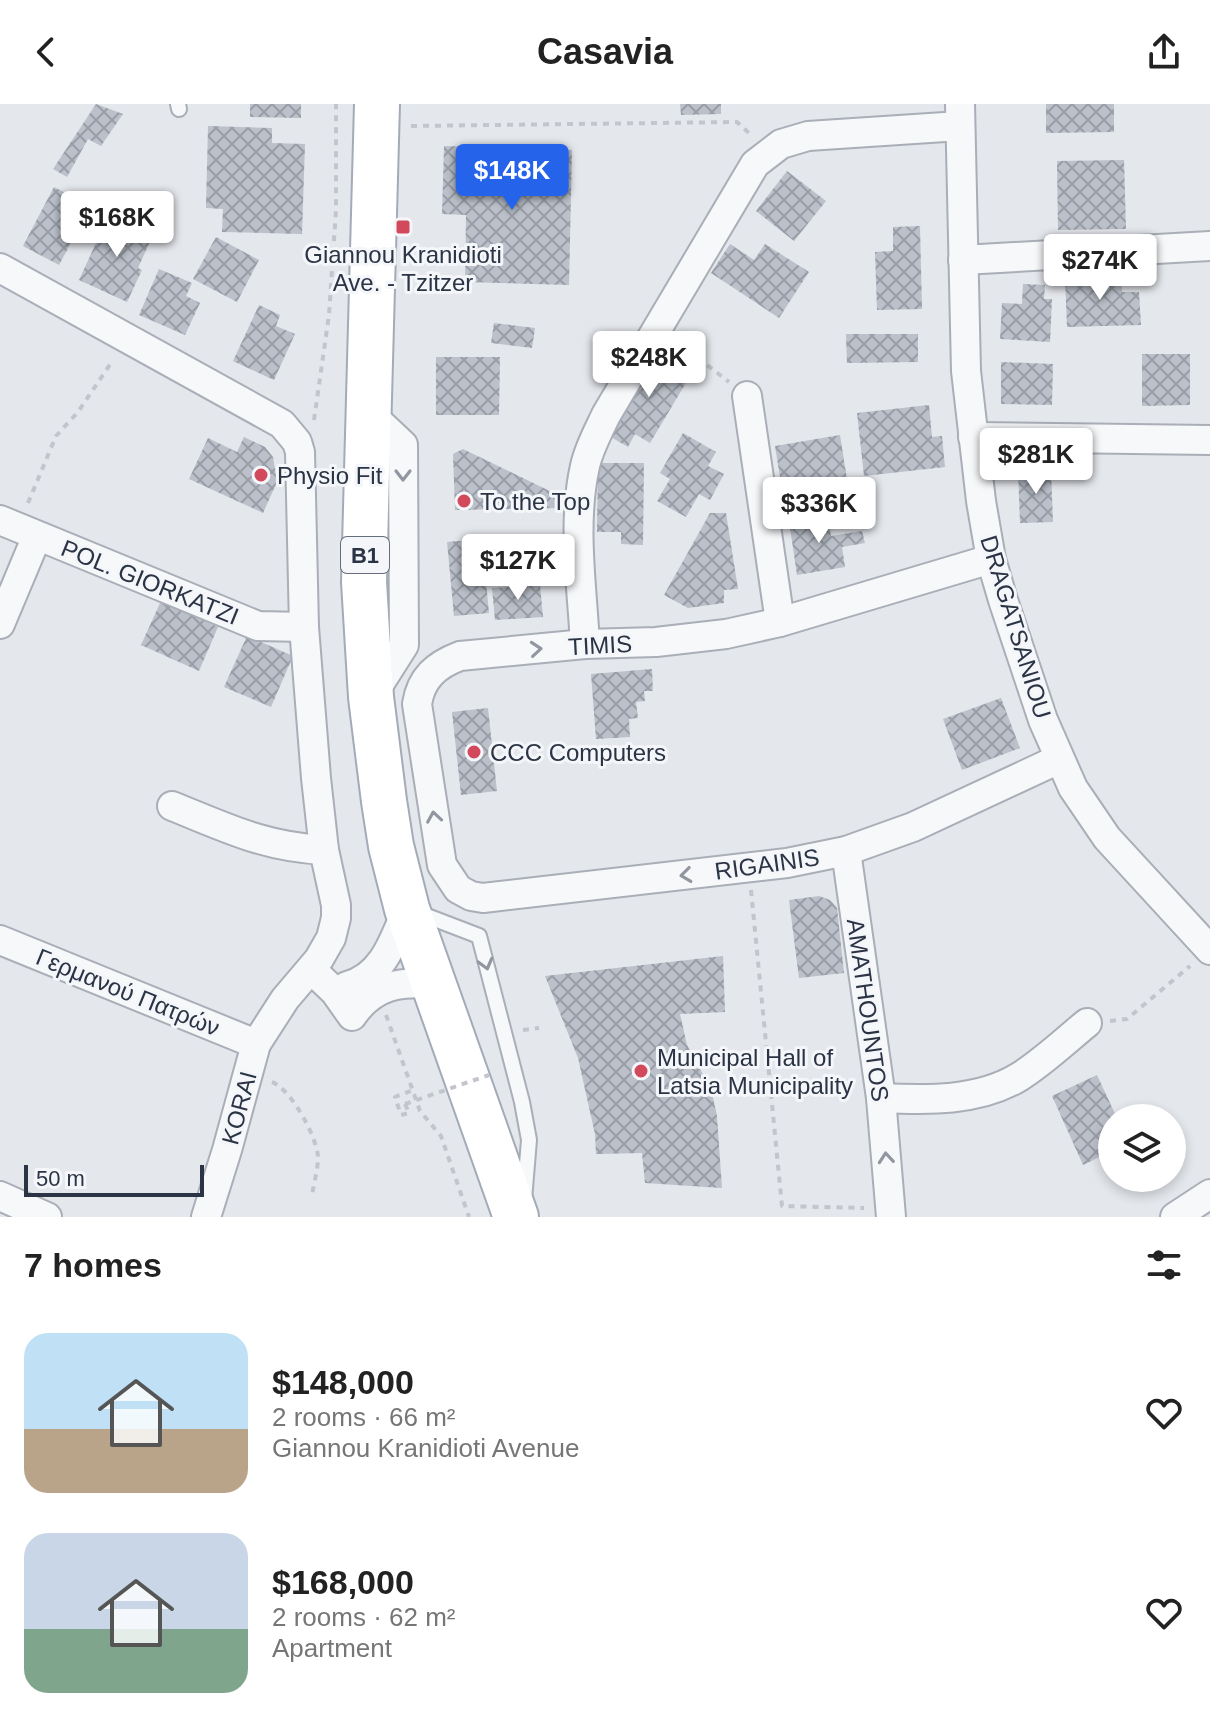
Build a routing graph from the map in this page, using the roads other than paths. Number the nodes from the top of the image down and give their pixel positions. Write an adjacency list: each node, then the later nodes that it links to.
1 (377, 115): 20 (main road, B1)
2 (960, 115): 4 (street, DRAGATSANIOU); 14 (street)
3 (1210, 246): 4 (street)
4 (963, 260): 7 (street, DRAGATSANIOU)
5 (0, 268): 13 (street, KORAI)
6 (747, 396): 11 (street)
7 (973, 437): 8 (street); 10 (street, DRAGATSANIOU)
8 (1210, 440)
9 (18, 528): 12 (street); 13 (street, POL. GIORKATZI)
10 (991, 559): 11 (street, TIMIS); 15 (street, DRAGATSANIOU)
11 (780, 622): 14 (street, TIMIS)
12 (0, 624)
13 (304, 627): 17 (street, KORAI)
14 (585, 644): 19 (street, TIMIS, one-way to 14)
15 (1059, 759): 18 (street, RIGAINIS); 22 (street, DRAGATSANIOU)
16 (172, 806): 17 (street)
17 (324, 850): 23 (street, KORAI)
18 (846, 851): 19 (street, RIGAINIS, one-way to 19); 27 (street, AMATHOUNTOS)
19 (458, 889)
20 (407, 909): 23 (street); 24 (main road, B1); 33 (lane, one-way to 33)
21 (0, 940): 26 (street, Γερμανού Πατρών)
22 (1210, 950)
23 (321, 979): 24 (street); 26 (street, KORAI)
24 (435, 984): 33 (main road, B1)
25 (1087, 1023): 27 (street)
26 (256, 1044): 32 (street, KORAI)
27 (881, 1098): 30 (street, AMATHOUNTOS, one-way to 27)
28 (1210, 1194): 34 (street)
29 (0, 1196): 31 (street)
30 (891, 1213)
31 (47, 1217)
32 (206, 1217)
33 (518, 1217)
34 (1175, 1217)

